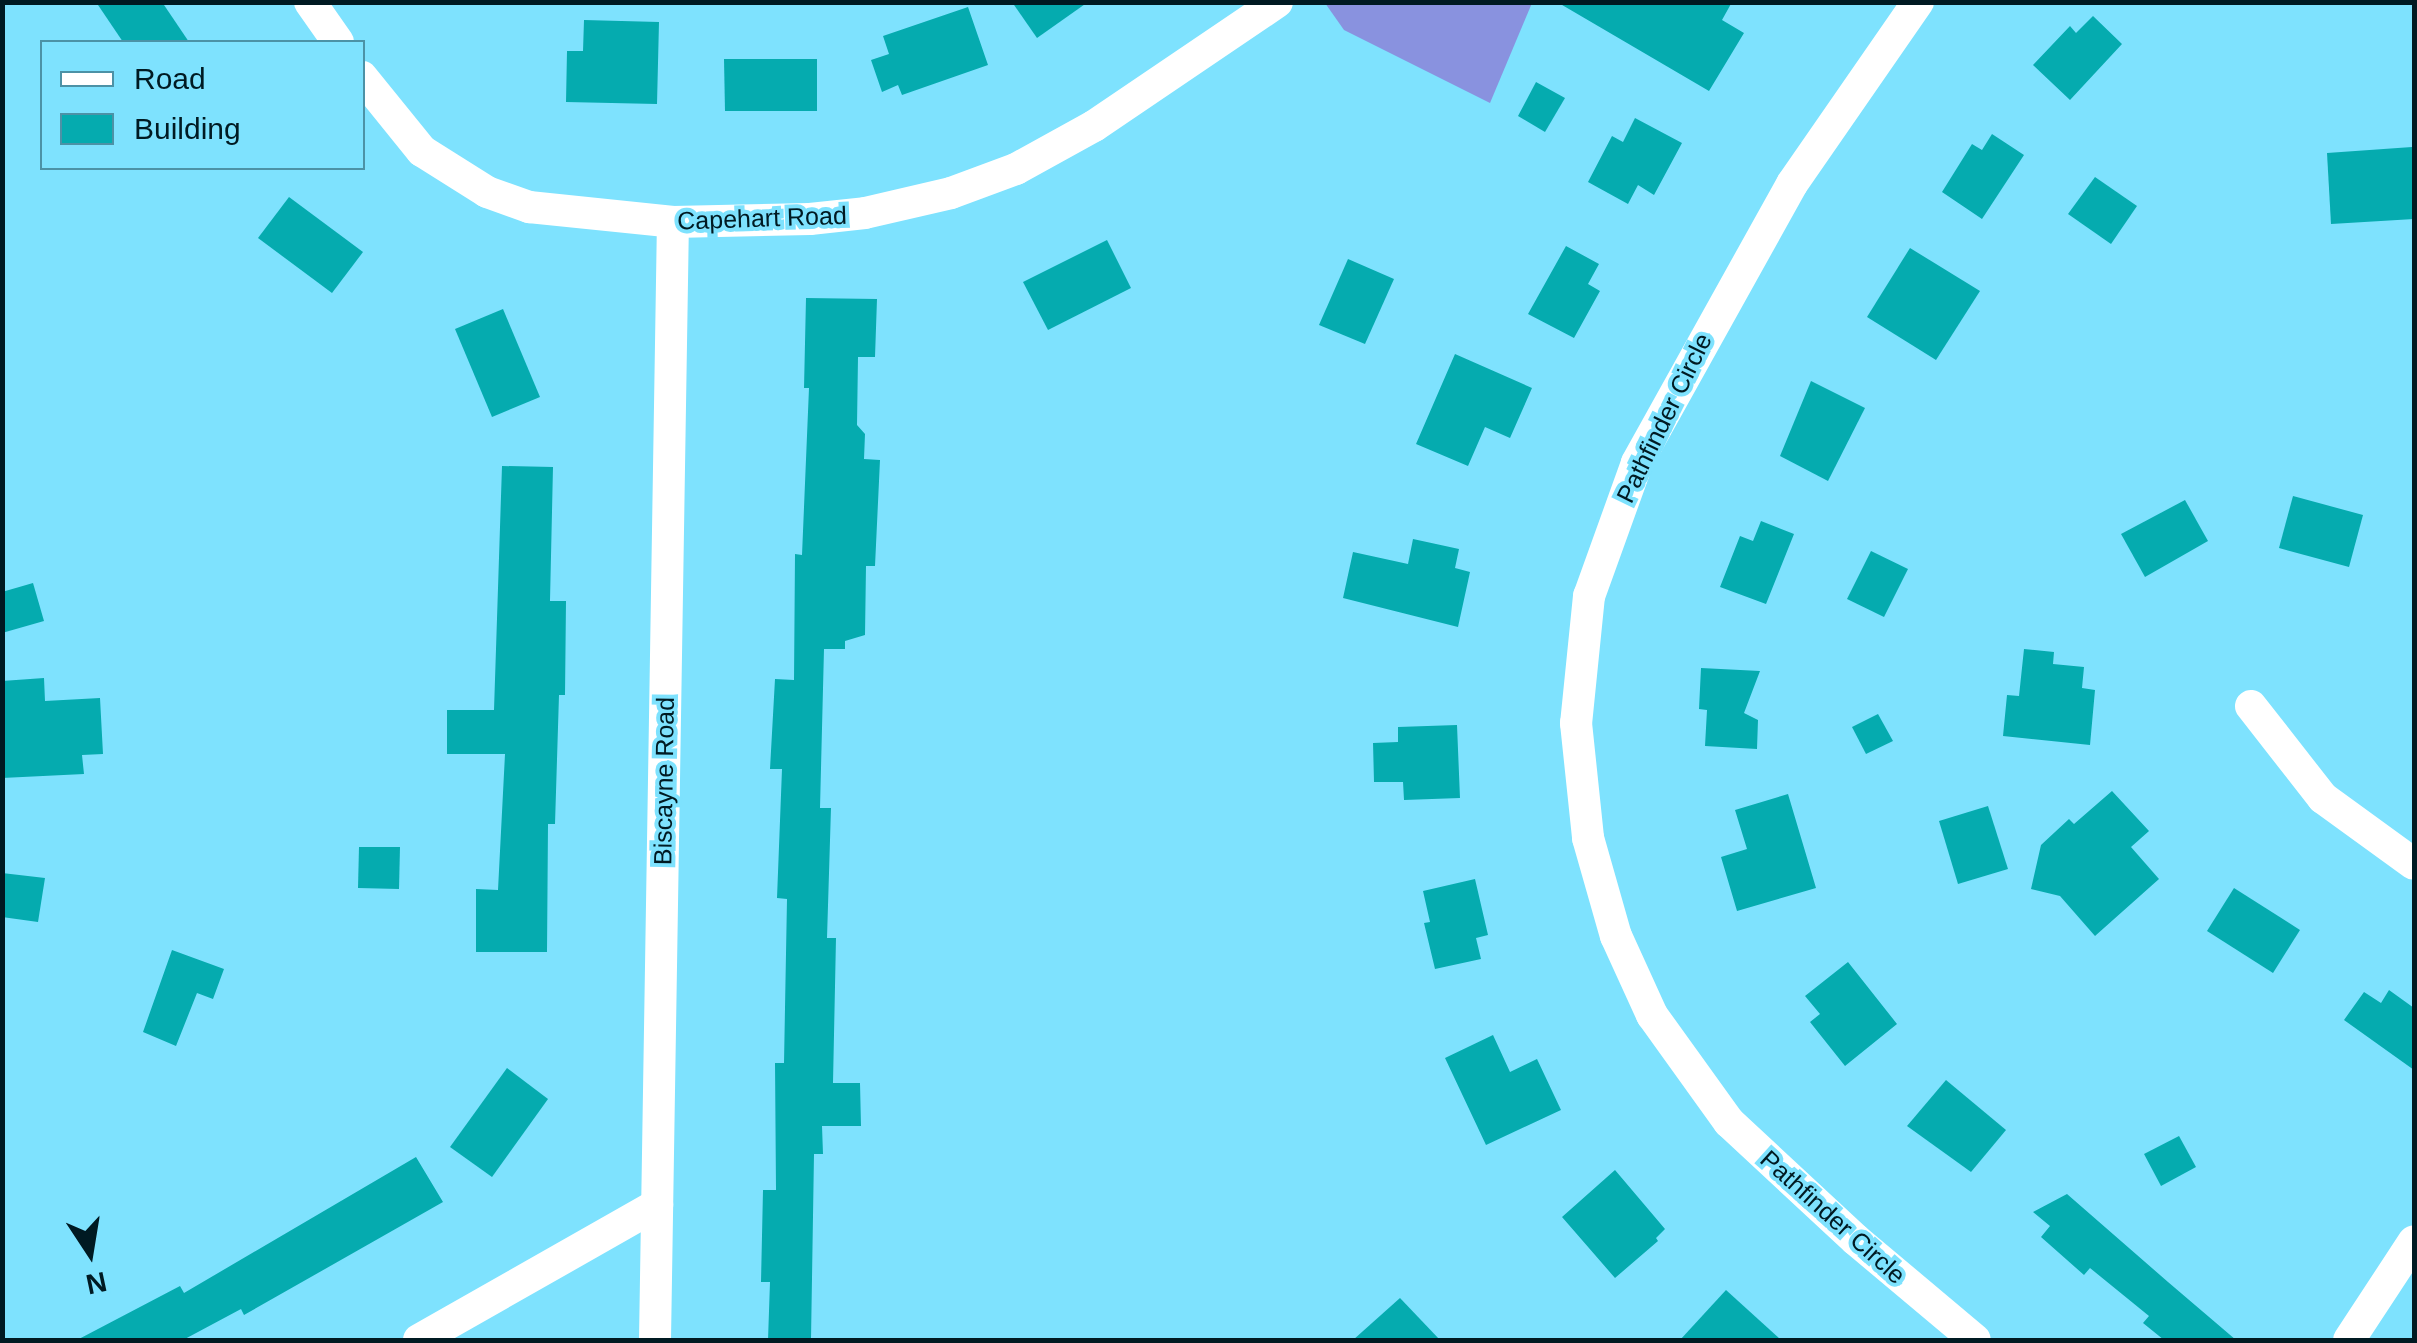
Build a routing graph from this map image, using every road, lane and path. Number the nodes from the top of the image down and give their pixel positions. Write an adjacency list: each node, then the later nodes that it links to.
1 (310, 2): 4 (street)
2 (1277, 2): 6 (street, Capehart Road)
3 (1918, 2): 13 (street, Pathfinder Circle)
4 (337, 40)
5 (365, 81): 6 (street, Capehart Road)
6 (672, 222): 9 (street, Biscayne Road)
7 (2250, 706): 8 (street)
8 (2414, 864)
9 (657, 1205): 11 (street); 12 (street, Biscayne Road)
10 (2414, 1241): 14 (street)
11 (419, 1340)
12 (656, 1340)
13 (1974, 1340)
14 (2349, 1340)

